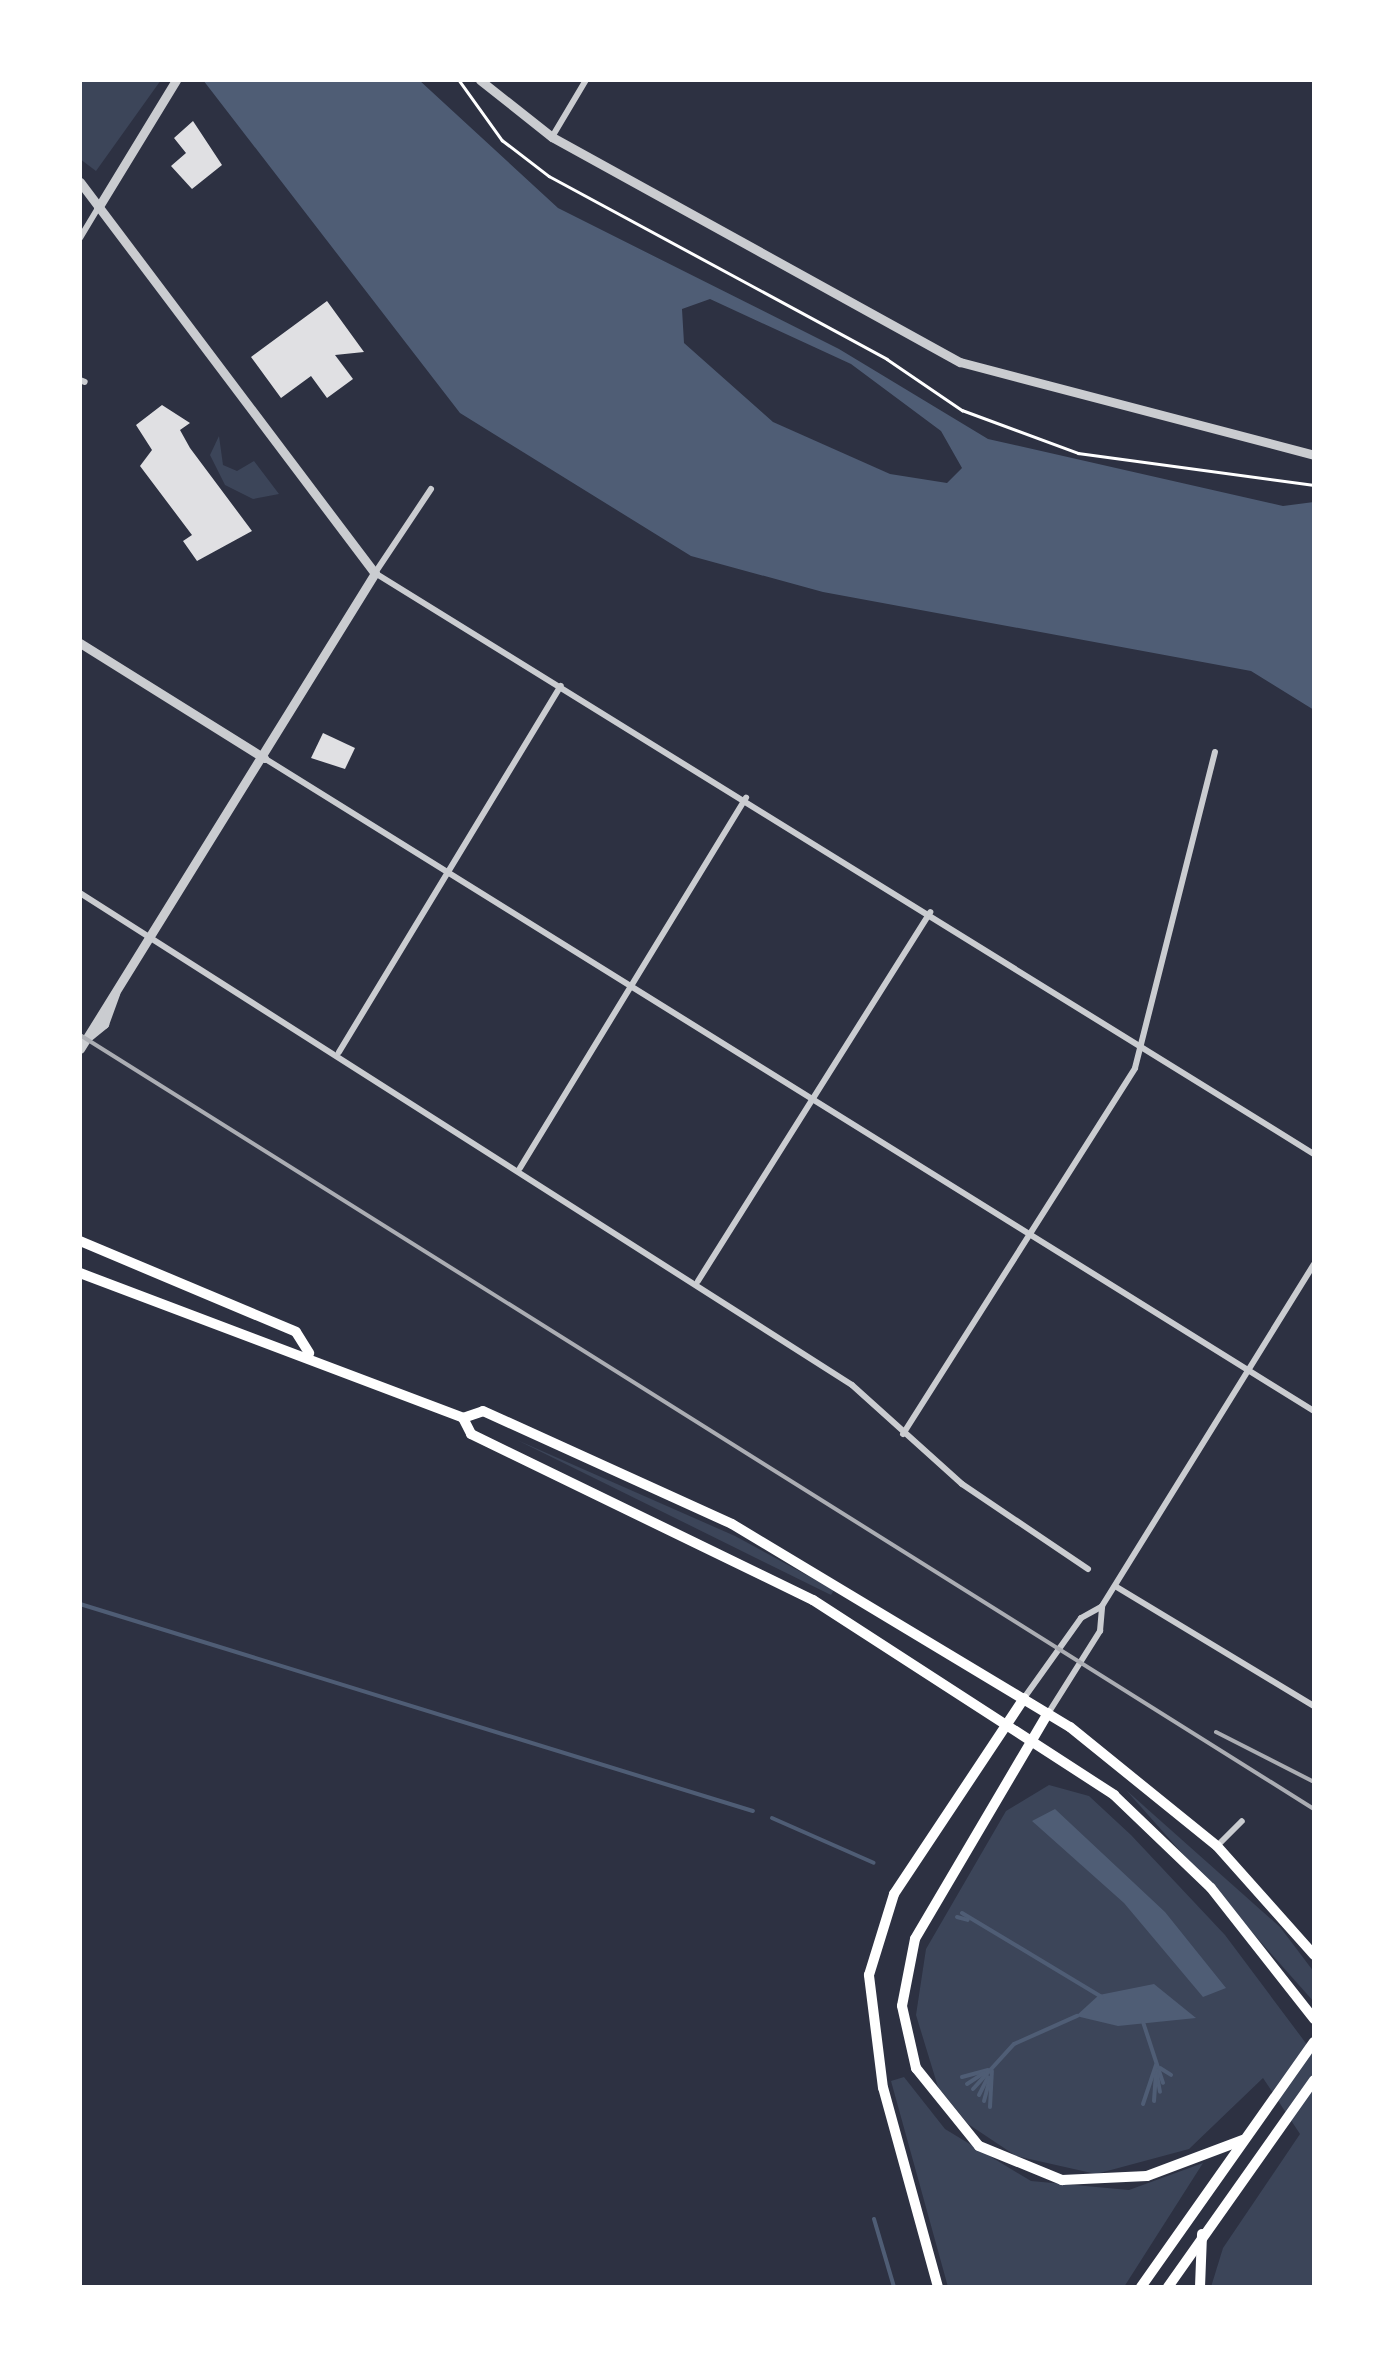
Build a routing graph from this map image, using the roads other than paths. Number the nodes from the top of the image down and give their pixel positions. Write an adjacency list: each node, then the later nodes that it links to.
1 (176, 80): 6 (street)
2 (480, 80): 4 (street)
3 (586, 80): 4 (street)
4 (552, 136): 8 (street)
5 (80, 182): 6 (street)
6 (98, 208): 7 (street); 10 (street)
7 (80, 238)
8 (1314, 455)
9 (431, 489): 10 (street)
10 (375, 573): 12 (street); 14 (street)
11 (81, 644): 14 (street)
12 (561, 686): 15 (street); 16 (street)
13 (1215, 752): 21 (street)
14 (264, 758): 16 (street); 19 (street)
15 (746, 798): 18 (street); 20 (street)
16 (450, 869): 20 (street); 23 (street)
17 (80, 894): 19 (street)
18 (930, 912): 21 (street); 24 (street)
19 (150, 937): 22 (street); 23 (street)
20 (632, 982): 24 (street); 26 (street)
21 (1142, 1046): 25 (street); 27 (street)
22 (80, 1048)
23 (339, 1052): 26 (street)
24 (815, 1096): 27 (street); 31 (street)
25 (1314, 1154)
26 (520, 1168): 31 (street)
27 (1032, 1233): 33 (street); 36 (street)
28 (80, 1241): 32 (main road)
29 (1314, 1264): 33 (street)
30 (80, 1273): 32 (main road)
31 (698, 1282): 36 (street)
32 (309, 1353): 35 (main road)
33 (1248, 1368): 34 (street); 38 (street)
34 (1314, 1411)
35 (463, 1418): 40 (main road); 43 (main road)
36 (903, 1434): 37 (street)
37 (1088, 1569)
38 (1115, 1586): 39 (street); 41 (street)
39 (1102, 1606): 40 (street); 42 (street)
40 (1024, 1698): 42 (main road); 43 (main road)
41 (1314, 1706)
42 (1048, 1713): 44 (main road); 46 (main road)
43 (1007, 1720): 44 (main road); 53 (main road)
44 (1033, 1738): 48 (main road); 51 (main road)
45 (1242, 1821): 46 (street)
46 (1217, 1846): 47 (main road)
47 (1314, 1955)
48 (1314, 2019)
49 (1314, 2042): 51 (main road)
50 (1314, 2080): 52 (main road)
51 (1243, 2140): 54 (main road)
52 (1202, 2234): 55 (main road); 56 (main road)
53 (938, 2287)
54 (1141, 2287)
55 (1168, 2287)
56 (1200, 2287)

